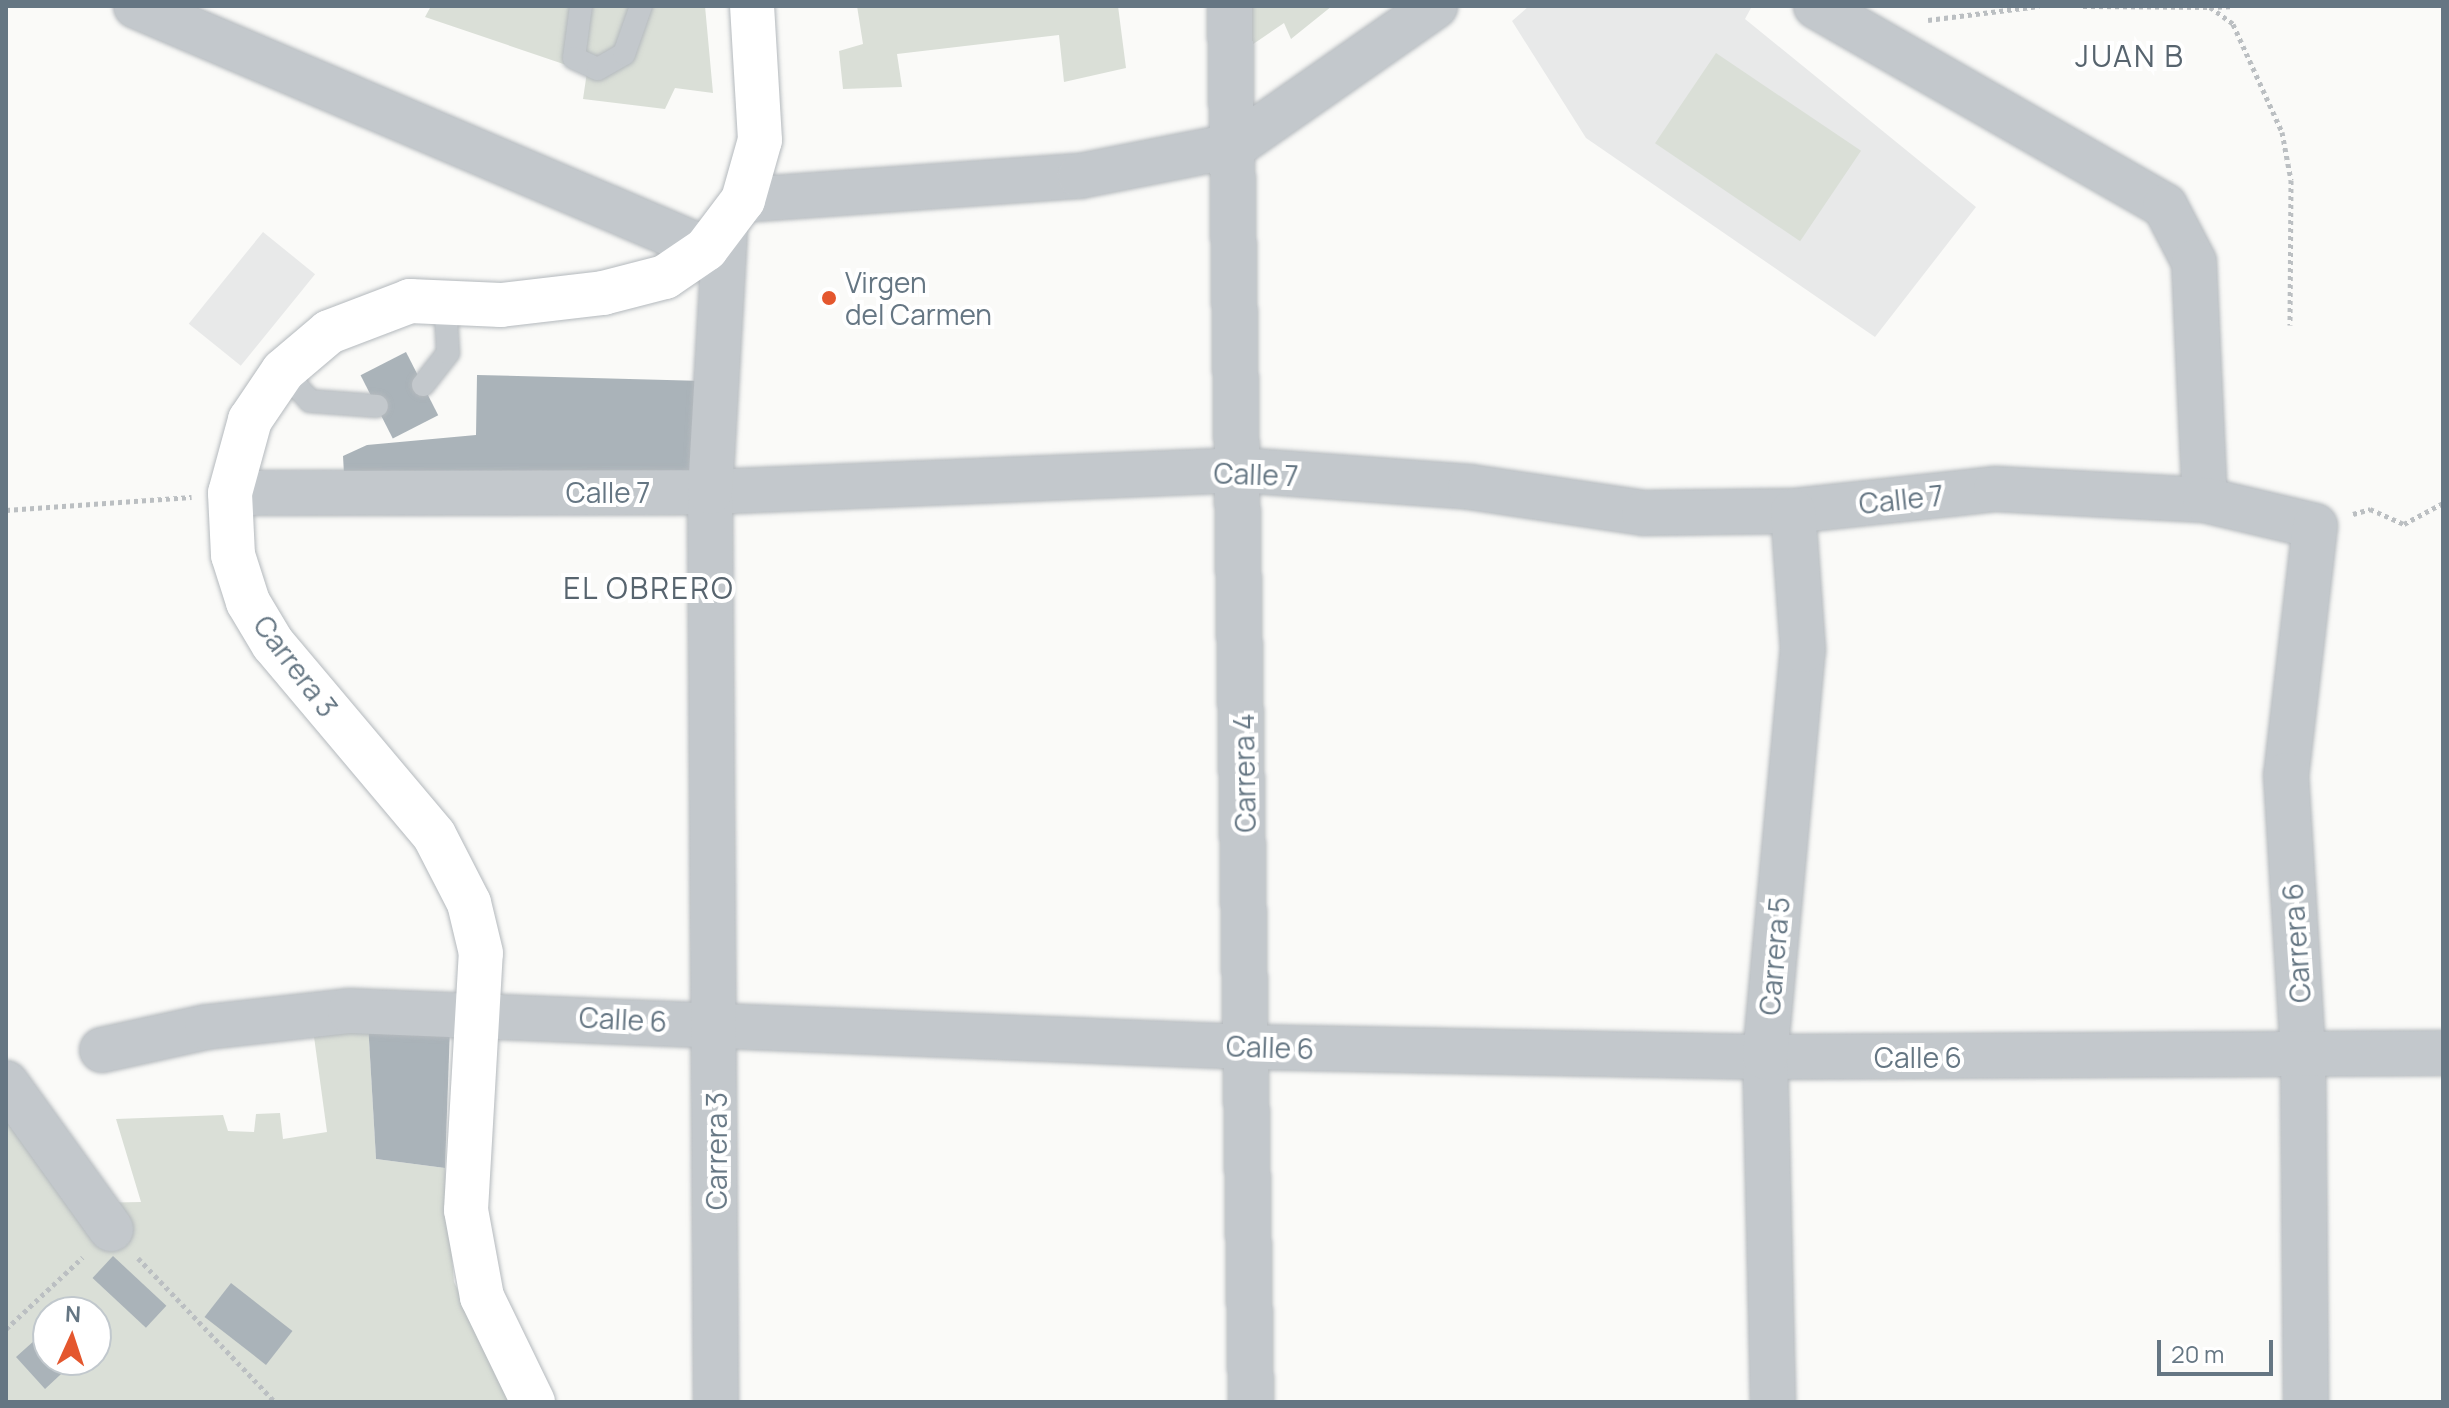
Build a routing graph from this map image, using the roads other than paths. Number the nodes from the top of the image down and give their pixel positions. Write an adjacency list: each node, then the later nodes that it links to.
1 (136, 6): 9 (street)
2 (581, 6): 3 (lane)
3 (641, 6)
4 (752, 6): 9 (highway, Carrera 3)
5 (1230, 6): 8 (street, Carrera 4)
6 (1435, 6): 8 (street)
7 (1816, 6): 17 (street)
8 (1236, 145): 9 (street); 14 (street, Carrera 4)
9 (724, 226): 10 (highway, Carrera 3); 15 (street, Carrera 3)
10 (445, 298): 11 (highway, Carrera 3); 12 (lane)
11 (283, 371): 13 (lane); 16 (highway, Carrera 3)
12 (423, 385)
13 (377, 406)
14 (1240, 470): 15 (street, Calle 7); 18 (street, Calle 7); 22 (street, Carrera 4)
15 (710, 492): 16 (street, Calle 7); 21 (street, Carrera 3)
16 (230, 493): 20 (highway, Carrera 3)
17 (2205, 500): 18 (street, Calle 7); 19 (street, Calle 7)
18 (1793, 511): 26 (street, Carrera 5)
19 (2296, 521): 25 (street, Carrera 6)
20 (479, 1011): 21 (street, Calle 6); 23 (street, Calle 6); 29 (highway, Carrera 3)
21 (717, 1025): 22 (street, Calle 6); 30 (street, Carrera 3)
22 (1247, 1047): 26 (street, Calle 6); 31 (street, Carrera 4)
23 (102, 1050)
24 (2443, 1053): 25 (street, Calle 6)
25 (2303, 1056): 26 (street, Calle 6); 33 (street, Carrera 6)
26 (1765, 1057): 32 (street, Carrera 5)
27 (6, 1083): 28 (street)
28 (111, 1229)
29 (533, 1402)
30 (716, 1402)
31 (1251, 1402)
32 (1773, 1402)
33 (2306, 1402)

